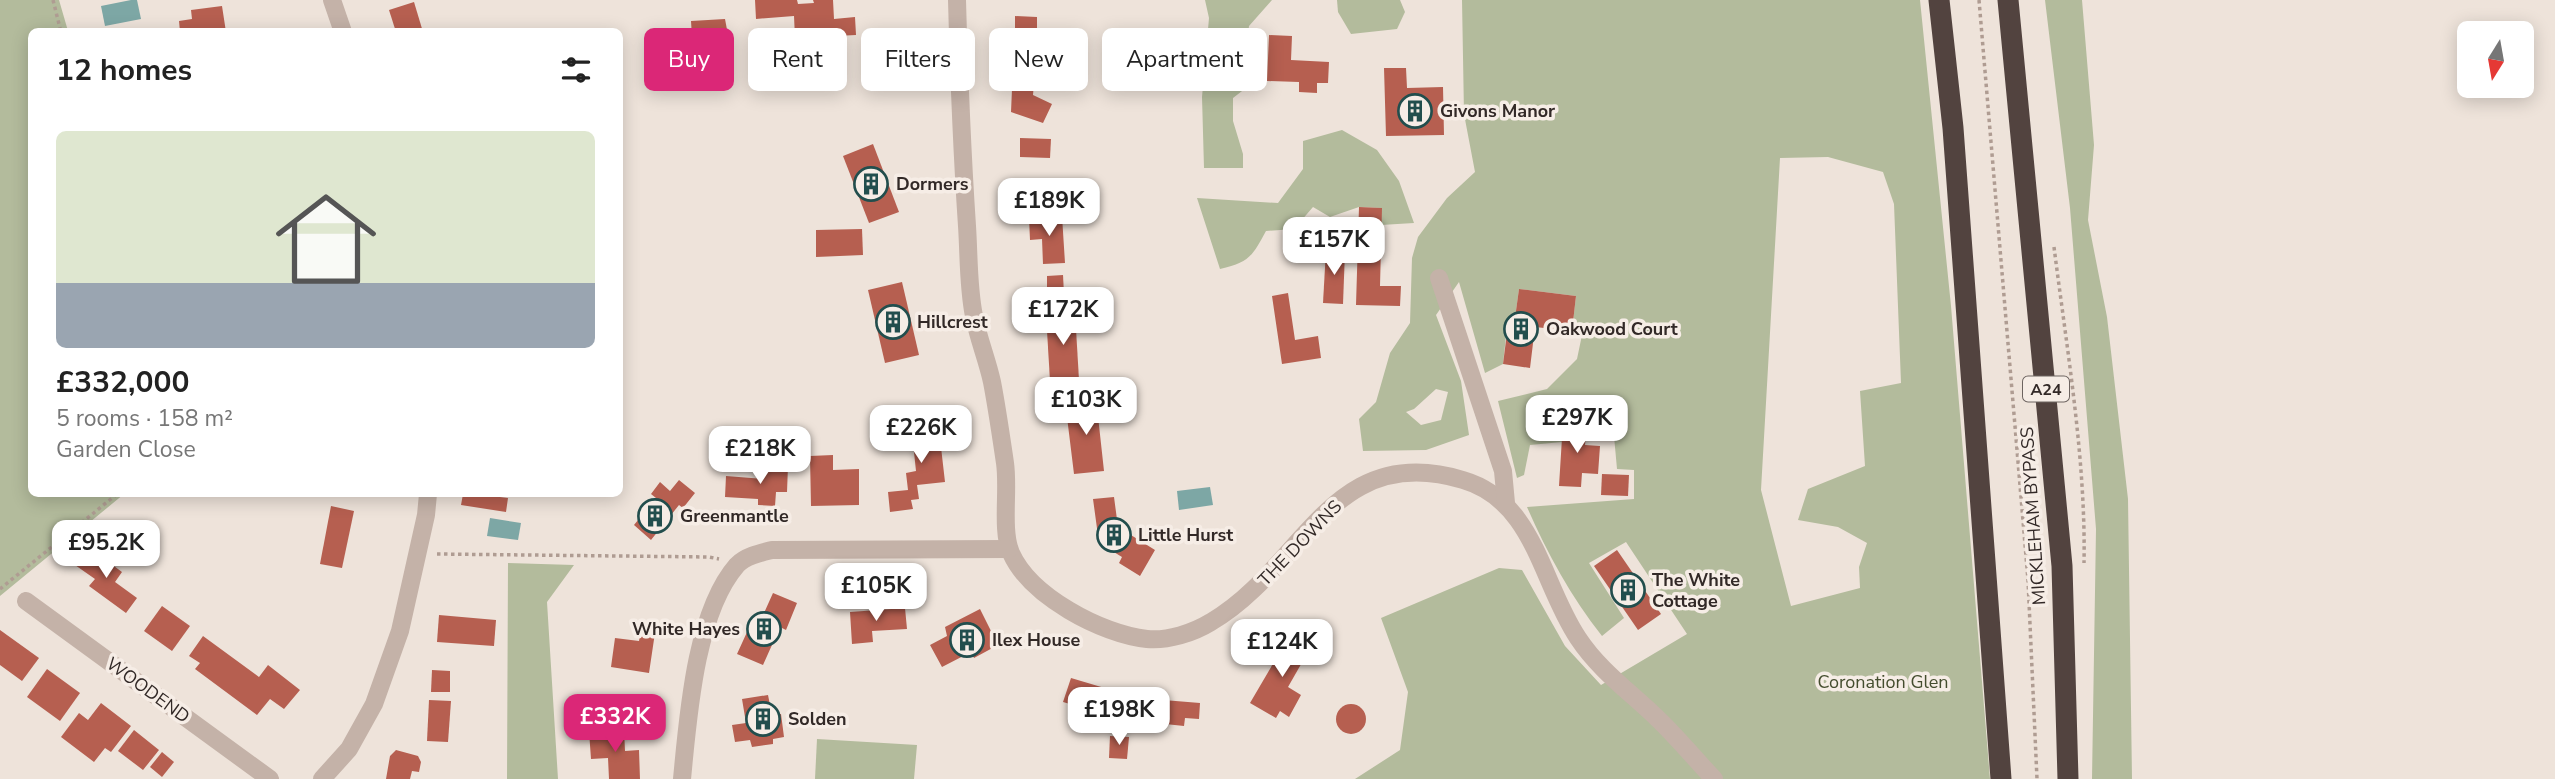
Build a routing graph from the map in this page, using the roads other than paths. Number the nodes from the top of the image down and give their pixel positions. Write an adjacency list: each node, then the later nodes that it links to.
1 (332, 0): 5 (street)
2 (957, 0): 9 (street)
3 (1939, 0): 15 (highway)
4 (2008, 0): 16 (highway, MICKLEHAM BYPASS / A24)
5 (342, 28)
6 (1438, 278): 8 (street, THE DOWNS)
7 (427, 497): 12 (street)
8 (1506, 503): 9 (street, THE DOWNS); 14 (street, THE DOWNS)
9 (1009, 549): 13 (street)
10 (26, 600): 11 (street, WOODEND)
11 (270, 779)
12 (322, 779)
13 (682, 779)
14 (1714, 779)
15 (2001, 779)
16 (2068, 779)

